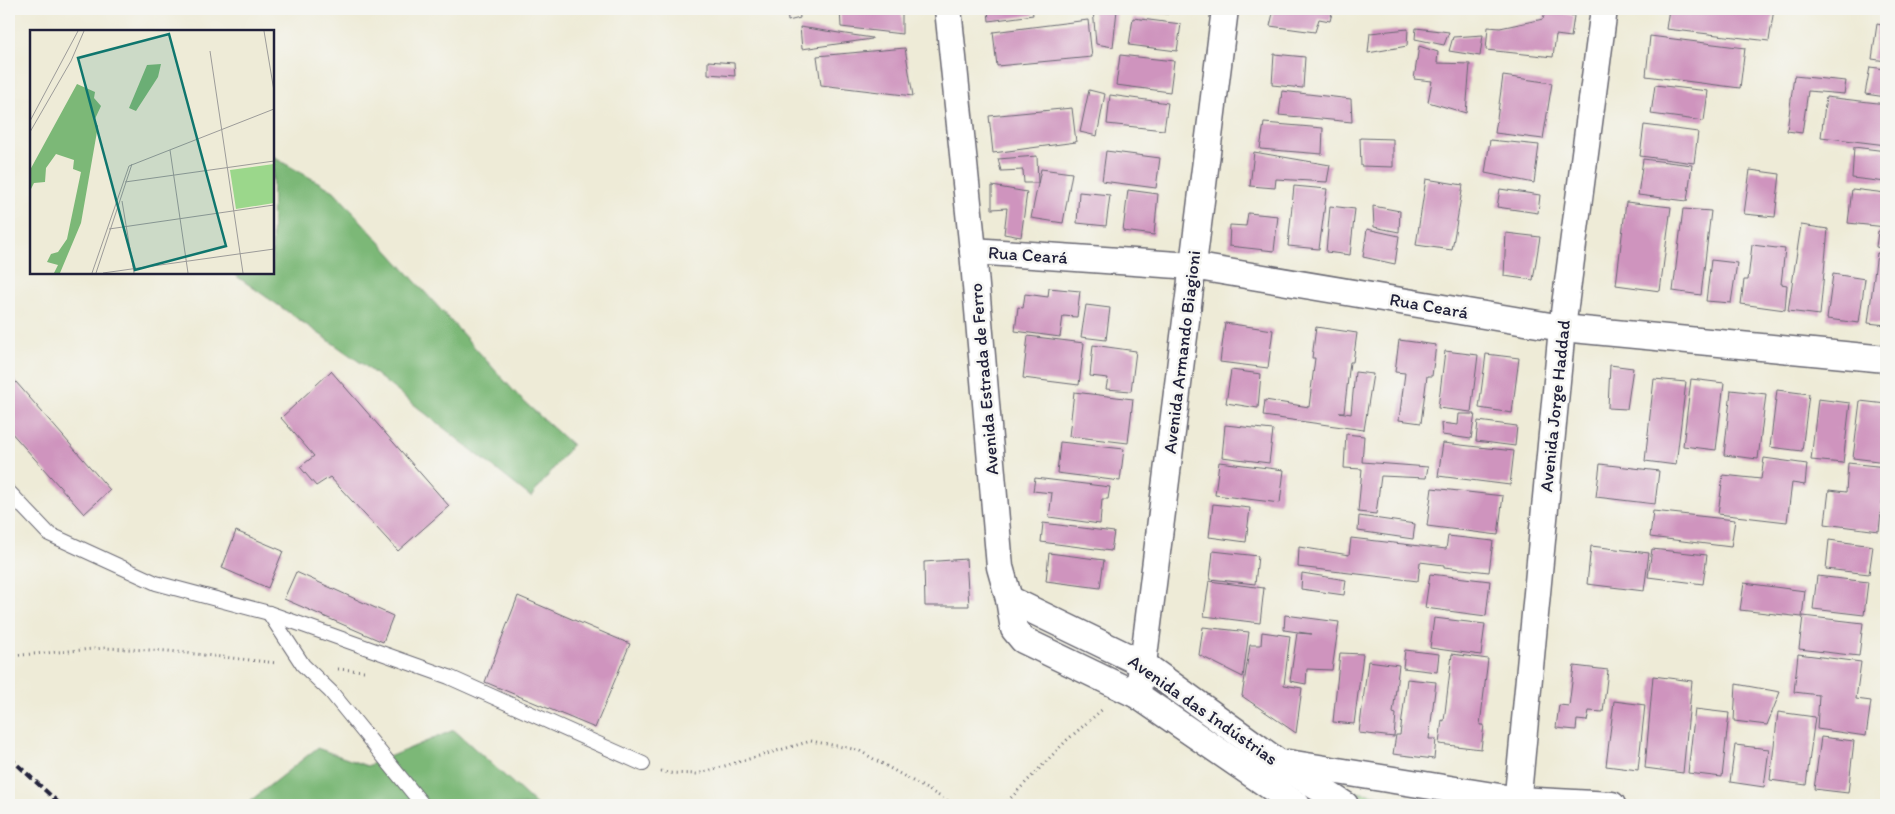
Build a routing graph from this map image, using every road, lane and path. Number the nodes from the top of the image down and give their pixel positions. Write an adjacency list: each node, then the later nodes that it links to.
1 (948, 9): 4 (street, Avenida Estrada de Ferro)
2 (1225, 9): 5 (street, Avenida Armando Biagioni)
3 (1604, 9): 6 (street, Avenida Jorge Haddad)
4 (973, 251): 5 (street, Rua Ceará); 9 (street, Avenida Estrada de Ferro)
5 (1192, 266): 6 (street, Rua Ceará); 12 (street, Avenida Armando Biagioni)
6 (1562, 328): 7 (street, Rua Ceará); 18 (street, Avenida Jorge Haddad)
7 (1886, 359)
8 (9, 492): 10 (lane)
9 (1008, 598): 12 (street, Avenida das Indústrias); 15 (street, Avenida das Indústrias)
10 (269, 613): 13 (lane); 17 (lane)
11 (9, 656): 13 (path)
12 (1144, 664): 15 (street, Avenida Armando Biagioni); 16 (street, Avenida das Indústrias)
13 (303, 666): 14 (path); 19 (lane)
14 (371, 672)
15 (1131, 692): 21 (path); 22 (street, Avenida das Indústrias)
16 (1278, 762): 18 (street); 23 (street, Avenida das Indústrias)
17 (643, 764): 20 (path)
18 (1517, 803): 24 (street)
19 (423, 805)
20 (955, 805)
21 (1004, 805)
22 (1297, 805)
23 (1345, 805)
24 (1612, 805)

